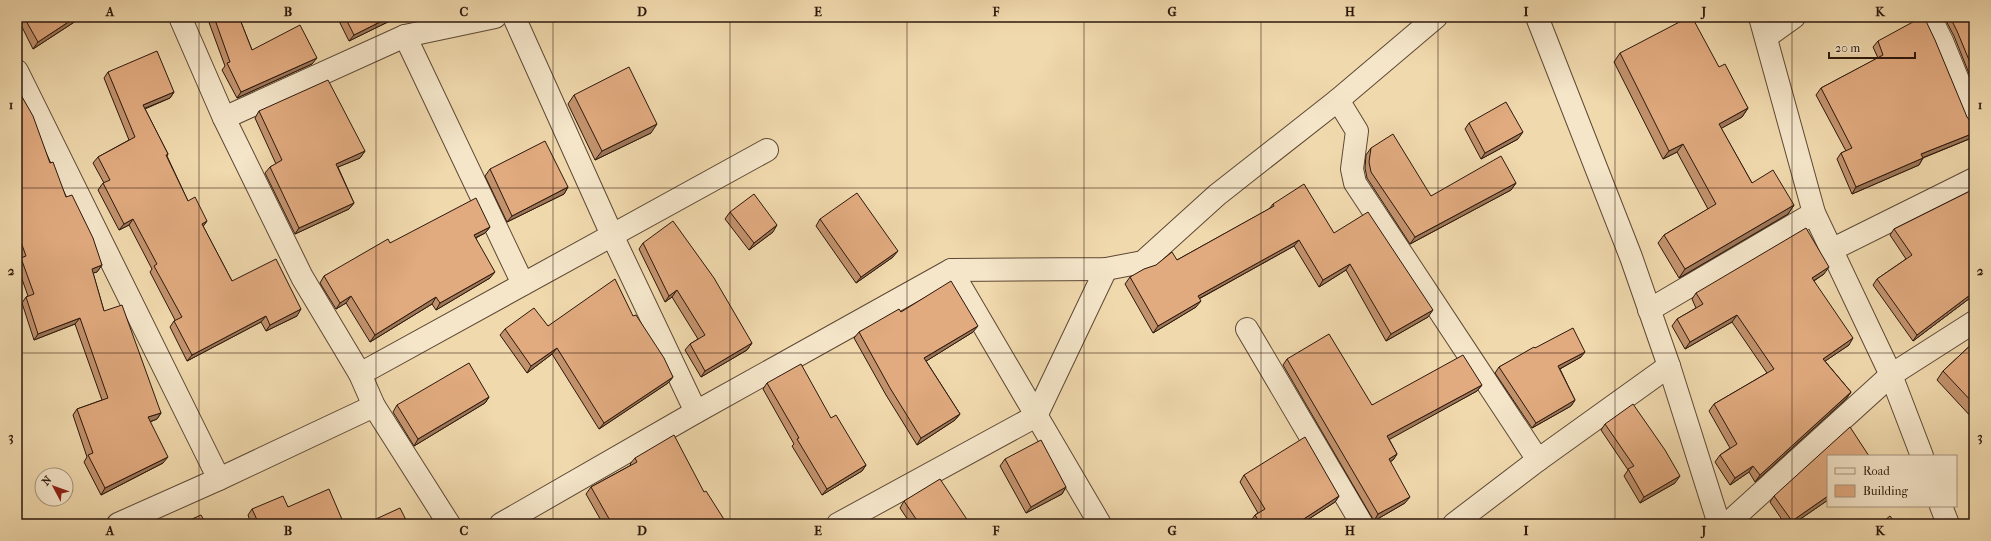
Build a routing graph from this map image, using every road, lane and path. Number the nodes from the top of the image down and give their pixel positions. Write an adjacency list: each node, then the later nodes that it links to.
1 (180, 17): 12 (street)
2 (495, 17): 9 (street)
3 (514, 17): 17 (street)
4 (1436, 17): 11 (street)
5 (1537, 17): 22 (street)
6 (1794, 17): 8 (street)
7 (1930, 17): 13 (street)
8 (1763, 27): 16 (street)
9 (405, 36): 12 (street); 21 (street)
10 (17, 71): 33 (street)
11 (1338, 100): 19 (street); 32 (street)
12 (224, 118): 26 (street)
13 (1974, 119)
14 (767, 150): 17 (street)
15 (1974, 179): 18 (street)
16 (1814, 213): 18 (street); 22 (street)
17 (612, 235): 21 (street); 29 (street)
18 (1831, 250): 27 (street)
19 (1106, 269): 20 (street); 30 (street)
20 (952, 270): 29 (street); 30 (street)
21 (523, 284): 26 (street)
22 (1649, 310): 25 (street)
23 (1974, 322): 27 (street)
24 (1247, 329): 40 (street)
25 (1669, 366): 32 (street); 42 (street)
26 (360, 374): 28 (street)
27 (1891, 375): 31 (street); 43 (street)
28 (374, 406): 33 (street); 36 (street)
29 (696, 412): 37 (street)
30 (1036, 416): 38 (street); 39 (street)
31 (1922, 455)
32 (1538, 460): 41 (street)
33 (219, 479): 35 (street)
34 (1941, 507): 44 (street)
35 (118, 524)
36 (449, 524)
37 (501, 524)
38 (838, 524)
39 (1100, 524)
40 (1362, 524)
41 (1454, 524)
42 (1719, 524)
43 (1727, 524)
44 (1948, 524)

